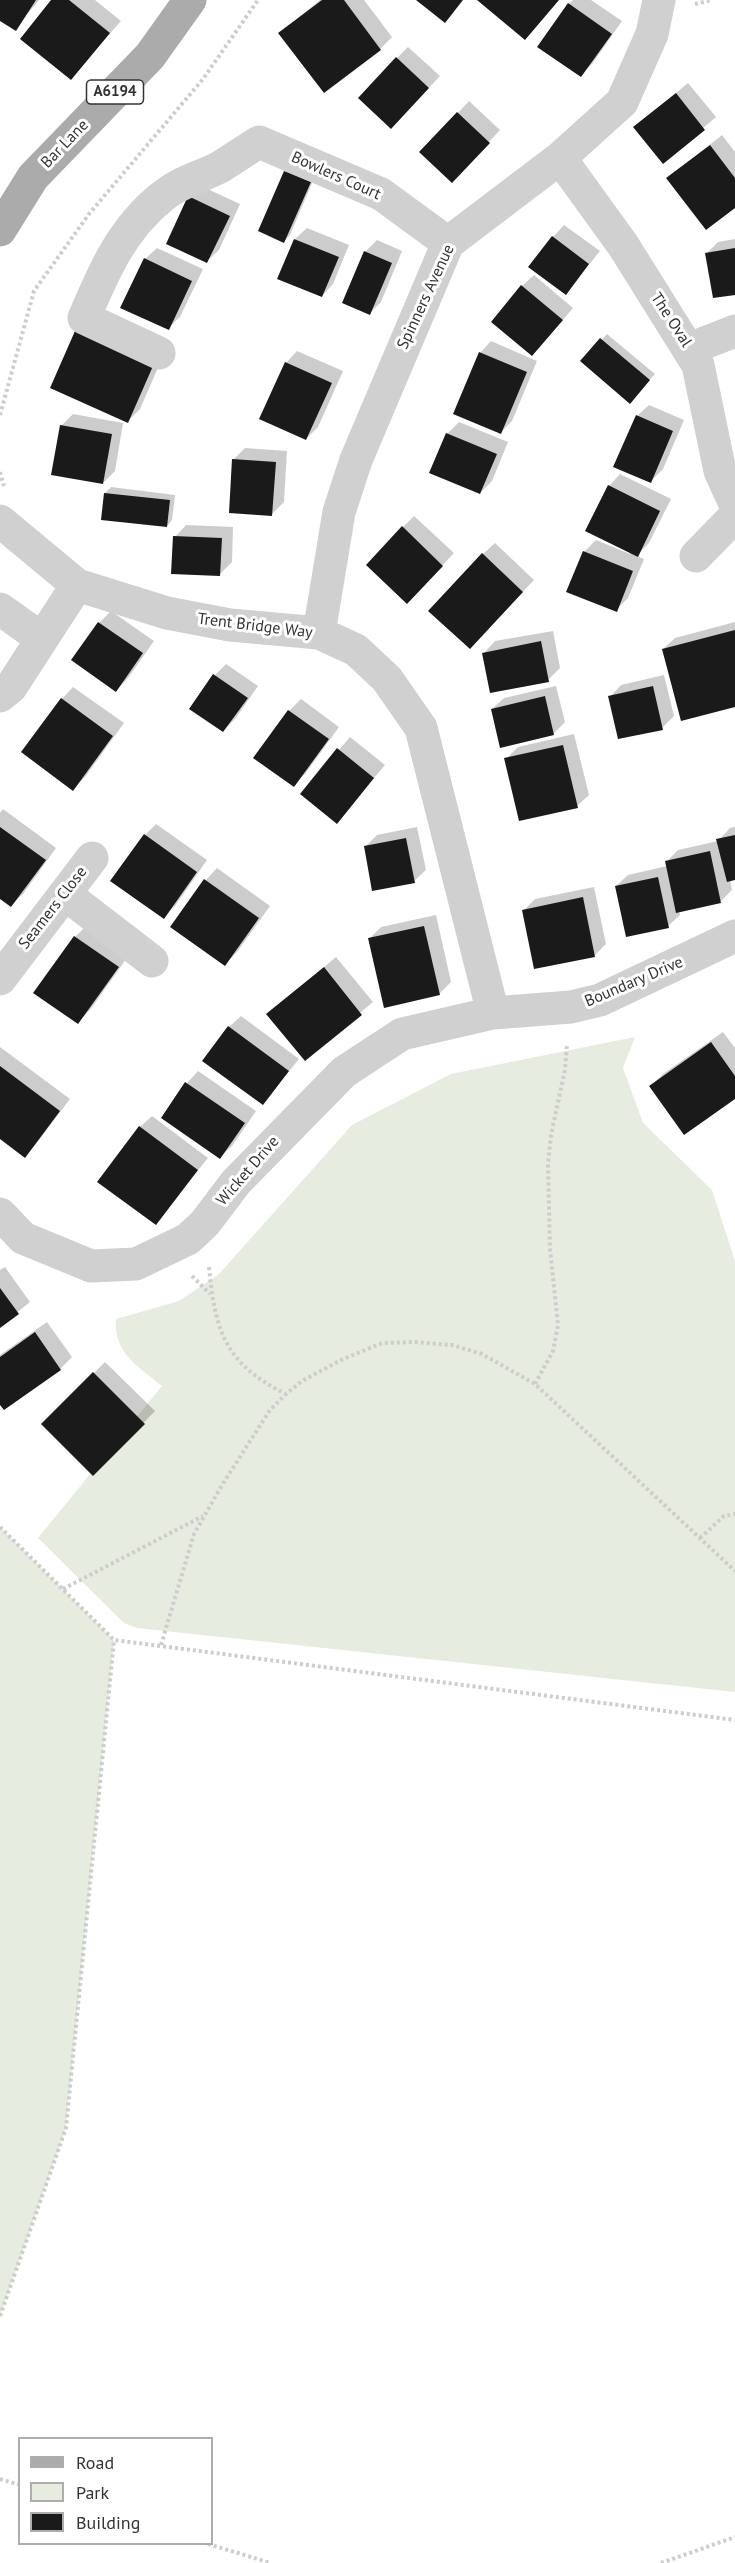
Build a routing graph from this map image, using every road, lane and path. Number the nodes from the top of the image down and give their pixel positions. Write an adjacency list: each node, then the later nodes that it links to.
1 (190, 0): 4 (main road, Bar Lane / A6194)
2 (659, 0): 3 (street, Spinners Avenue)
3 (560, 158): 7 (street, Spinners Avenue); 9 (street, The Oval)
4 (33, 177): 5 (main road, Bar Lane / A6194); 6 (main road, Bar Lane / A6194)
5 (0, 194)
6 (0, 230)
7 (448, 243): 10 (street, Bowlers Court); 17 (street, Spinners Avenue)
8 (735, 331): 9 (street)
9 (689, 349): 11 (street, The Oval)
10 (159, 353)
11 (735, 504)
12 (735, 516): 14 (street)
13 (0, 520): 15 (street, Trent Bridge Way)
14 (696, 556)
15 (77, 585): 17 (street, Trent Bridge Way); 18 (street)
16 (0, 609): 18 (street)
17 (319, 633): 26 (street, Trent Bridge Way)
18 (42, 639): 19 (street)
19 (0, 696)
20 (92, 858): 21 (street, Seamers Close)
21 (65, 894): 23 (street, Seamers Close); 24 (street)
22 (735, 936): 25 (street, Boundary Drive)
23 (5, 961)
24 (152, 961)
25 (571, 1008): 26 (street, Boundary Drive); 29 (path)
26 (492, 1013): 28 (street, Wicket Drive)
27 (0, 1214): 28 (street, Wicket Drive)
28 (205, 1223): 30 (path)
29 (535, 1384): 30 (path); 34 (path)
30 (286, 1394): 32 (path)
31 (735, 1514): 34 (path)
32 (204, 1516): 36 (path); 38 (path)
33 (0, 1527): 36 (path)
34 (700, 1538): 35 (path)
35 (735, 1571)
36 (63, 1589): 37 (path)
37 (114, 1640): 38 (path); 40 (path)
38 (160, 1645): 39 (path)
39 (735, 1720)
40 (0, 2316)
41 (0, 2479): 42 (path)
42 (18, 2484)
43 (735, 2537): 46 (path)
44 (211, 2545): 45 (path)
45 (271, 2563)
46 (661, 2563)

